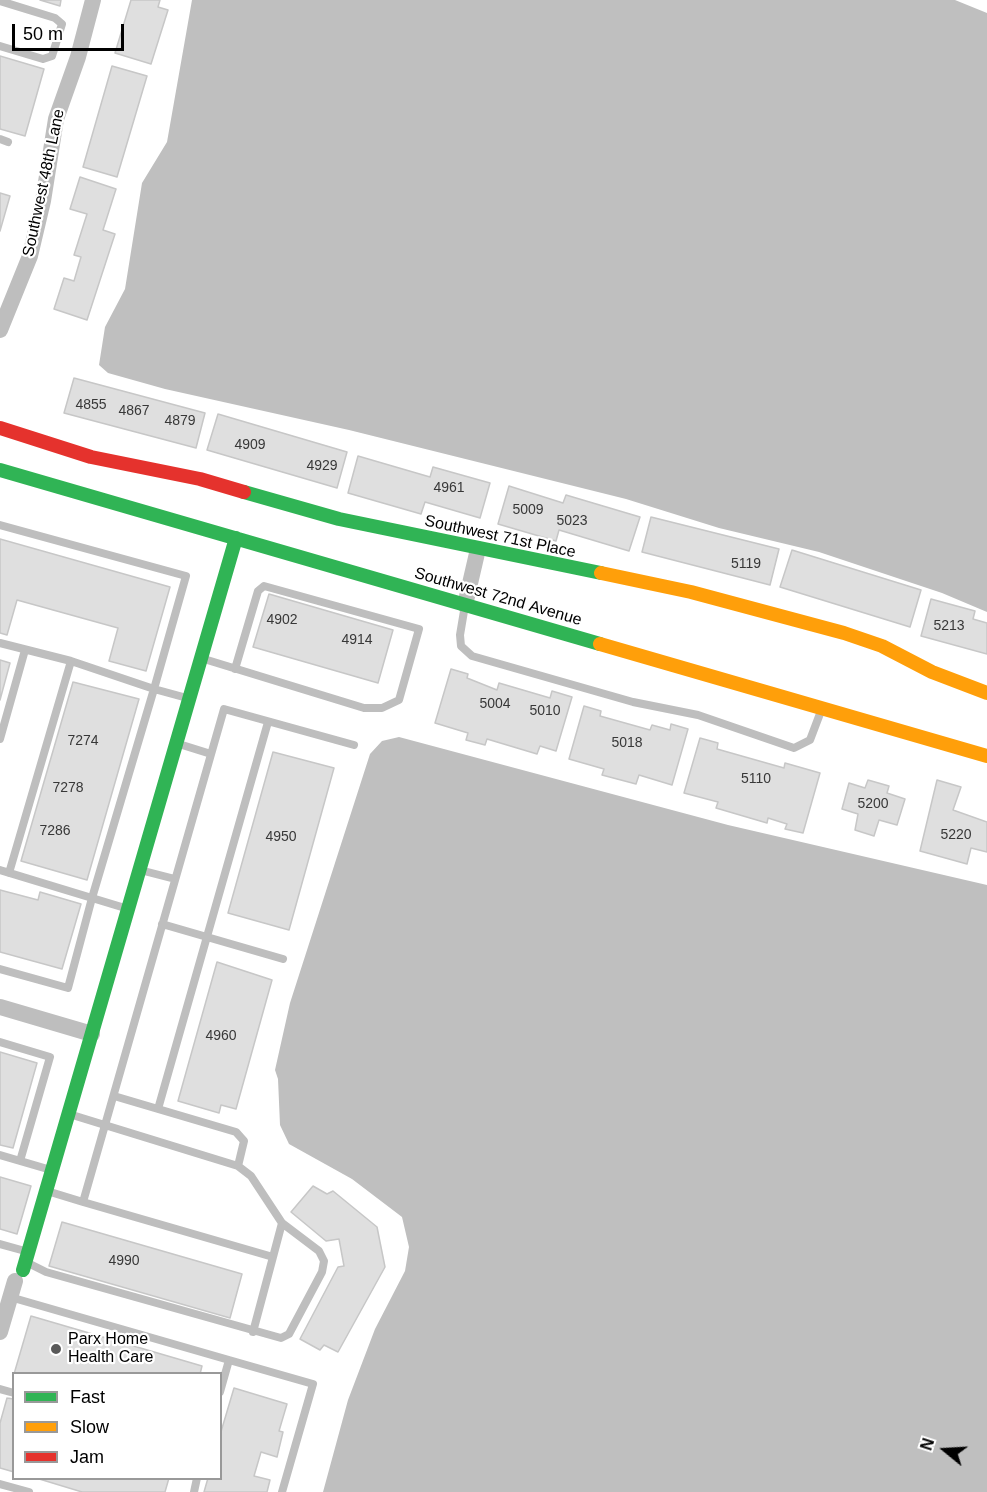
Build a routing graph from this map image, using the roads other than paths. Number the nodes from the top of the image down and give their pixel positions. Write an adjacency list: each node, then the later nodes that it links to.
1 (93, 0): 4 (street, Southwest 48th Lane)
2 (0, 1): 3 (lane)
3 (0, 46)
4 (0, 330)
5 (0, 428): 9 (street, Southwest 71st Place)
6 (0, 470): 8 (street, Southwest 72nd Avenue)
7 (0, 525): 16 (lane)
8 (236, 538): 10 (street, Southwest 72nd Avenue); 13 (street)
9 (478, 549): 10 (street); 17 (street, Southwest 71st Place)
10 (465, 605): 19 (street, Southwest 72nd Avenue); 19 (lane)
11 (0, 643): 12 (lane)
12 (25, 650): 14 (lane); 21 (lane)
13 (201, 658): 15 (lane); 18 (street)
14 (71, 661): 16 (lane); 28 (lane)
15 (235, 669): 15 (lane)
16 (154, 689): 18 (lane); 30 (lane)
17 (987, 693)
18 (189, 699): 22 (street)
19 (823, 708): 25 (street, Southwest 72nd Avenue)
20 (268, 722): 23 (lane); 24 (lane); 33 (lane)
21 (0, 739)
22 (176, 743): 24 (lane); 27 (street)
23 (354, 745)
24 (211, 754): 29 (lane)
25 (987, 756)
26 (0, 870): 28 (lane)
27 (140, 870): 29 (lane); 31 (street)
28 (9, 873): 30 (lane)
29 (175, 879): 32 (lane)
30 (92, 898): 31 (lane); 35 (lane)
31 (128, 909): 37 (street)
32 (162, 924): 33 (lane); 39 (lane)
33 (206, 937): 34 (lane); 40 (lane)
34 (283, 959)
35 (0, 969)
36 (0, 1006): 37 (street)
37 (92, 1034): 41 (street)
38 (0, 1042): 44 (lane)
39 (114, 1096): 40 (lane); 42 (lane)
40 (158, 1109): 45 (lane)
41 (69, 1114): 42 (lane); 46 (street)
42 (106, 1126): 45 (lane); 48 (lane)
43 (0, 1155): 44 (lane)
44 (20, 1161): 46 (lane)
45 (238, 1166): 49 (lane)
46 (52, 1171): 47 (street)
47 (46, 1191): 48 (lane); 52 (street)
48 (83, 1202): 51 (lane)
49 (282, 1223): 51 (lane); 54 (lane)
50 (0, 1244): 52 (lane)
51 (273, 1257): 54 (lane)
52 (20, 1272): 53 (street); 54 (lane); 55 (lane)
53 (1, 1326)
54 (253, 1332)
55 (230, 1360): 56 (lane); 59 (lane)
56 (222, 1386)
57 (0, 1484): 58 (lane)
58 (29, 1492)
59 (282, 1492)

